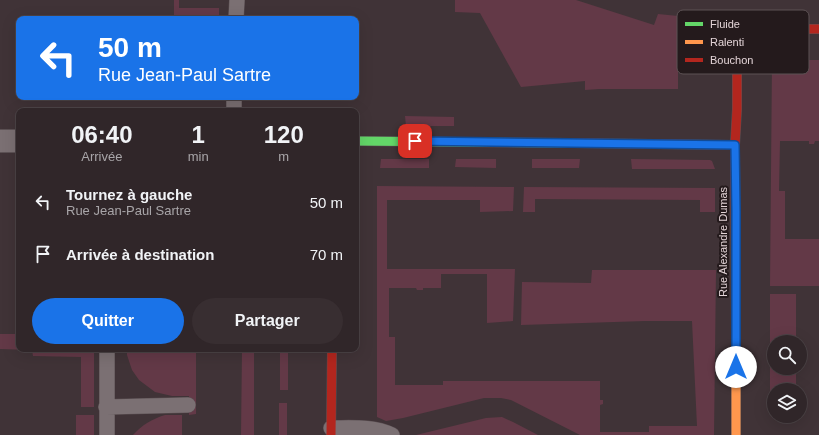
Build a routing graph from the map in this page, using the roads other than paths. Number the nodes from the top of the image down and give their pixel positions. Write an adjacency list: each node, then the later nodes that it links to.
1 (237, 0): 2 (lane)
2 (236, 16)
3 (737, 74): 7 (street, Rue Alexandre Dumas)
4 (0, 141): 5 (street)
5 (16, 141)
6 (359, 141): 7 (street)
7 (735, 145): 15 (street, Rue Alexandre Dumas)
8 (107, 352): 11 (lane)
9 (332, 352): 12 (street)
10 (188, 405): 11 (lane)
11 (106, 407): 13 (lane)
12 (331, 432): 14 (lane)
13 (107, 435)
14 (392, 435)
15 (736, 435)

